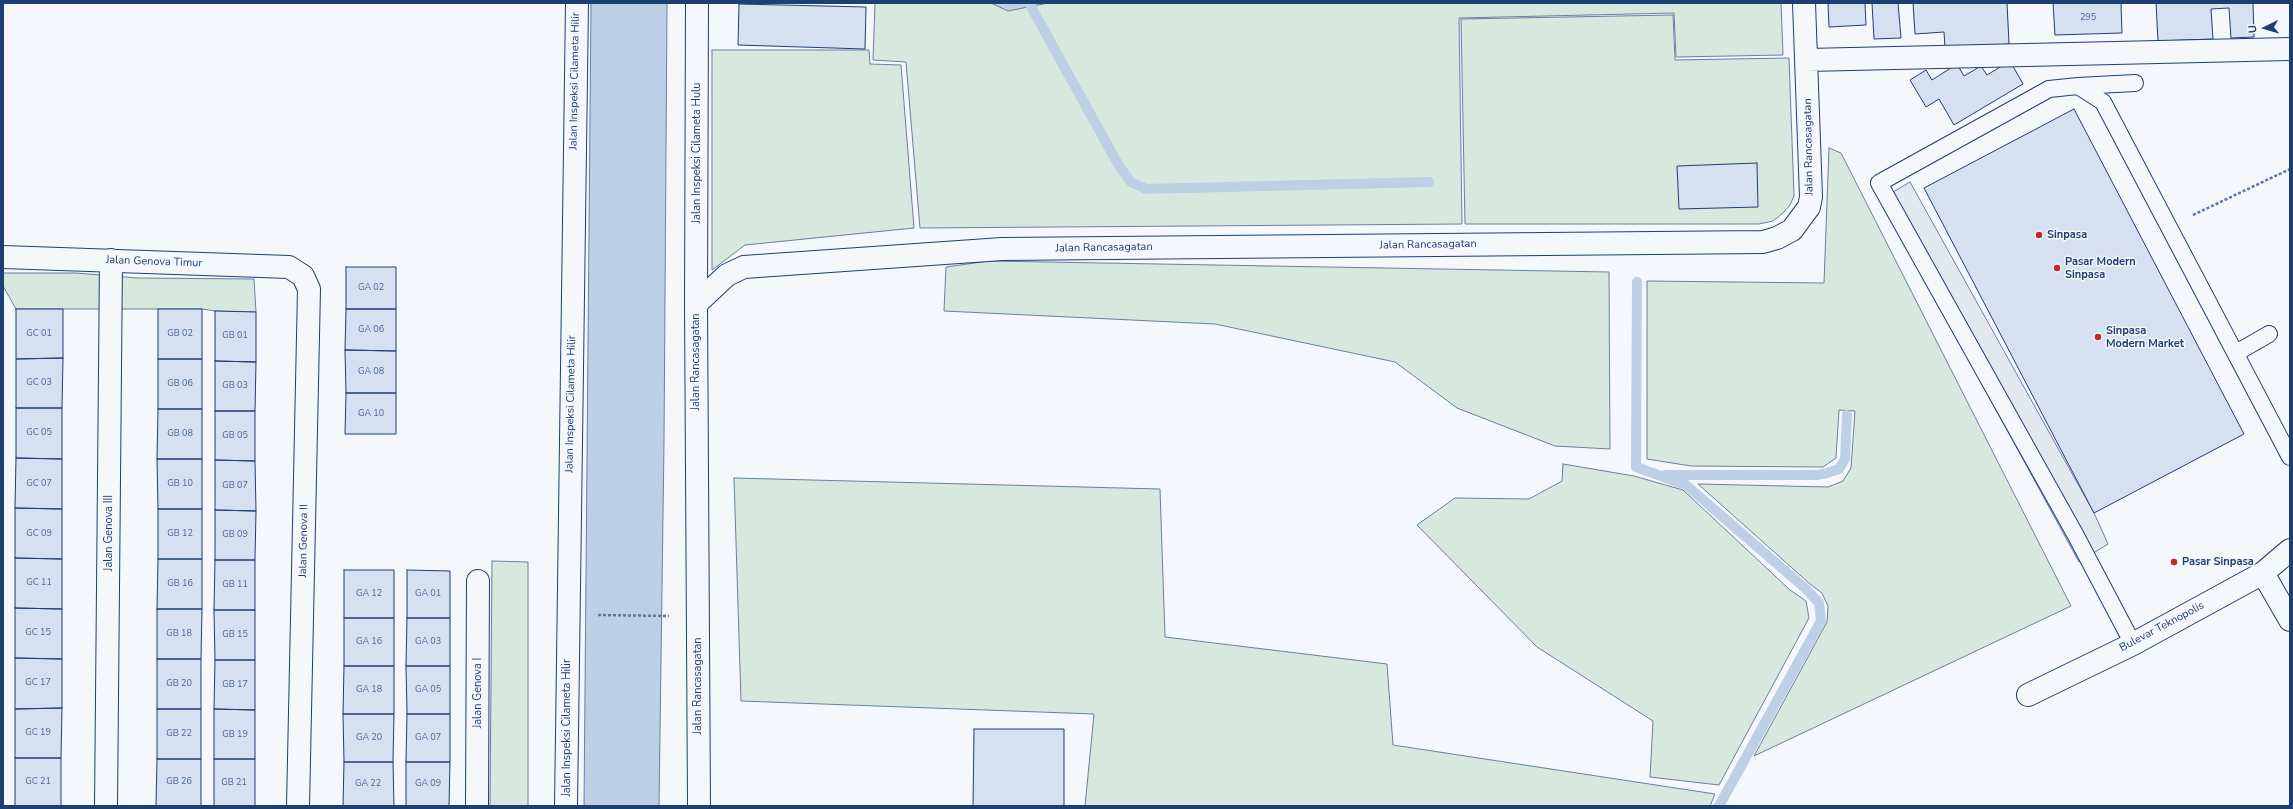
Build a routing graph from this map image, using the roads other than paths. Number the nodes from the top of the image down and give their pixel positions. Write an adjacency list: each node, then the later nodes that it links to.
1 (577, 3): 24 (street, Jalan Inspeksi Cilameta Hilir)
2 (698, 3): 11 (street, Jalan Inspeksi Cilameta Hulu)
3 (1804, 3): 5 (street, Jalan Rancasagatan)
4 (2290, 49): 5 (street)
5 (1807, 60): 11 (street, Jalan Rancasagatan)
6 (2135, 83): 7 (lane)
7 (2078, 86): 13 (lane); 19 (lane)
8 (3, 257): 9 (street, Jalan Genova Timur)
9 (111, 260): 10 (street, Jalan Genova Timur); 21 (street, Jalan Genova III)
10 (303, 276): 22 (street, Jalan Genova II)
11 (696, 304): 25 (street, Jalan Rancasagatan)
12 (2269, 334): 13 (lane)
13 (2236, 353): 14 (lane)
14 (2290, 457)
15 (2290, 550): 16 (street, Bulevar Teknopolis)
16 (2263, 573): 18 (street); 19 (street, Bulevar Teknopolis)
17 (478, 581): 23 (street, Jalan Genova I)
18 (2290, 620)
19 (2133, 644): 20 (street, Bulevar Teknopolis)
20 (2028, 695)
21 (106, 806)
22 (298, 806)
23 (478, 806)
24 (566, 806)
25 (699, 806)

